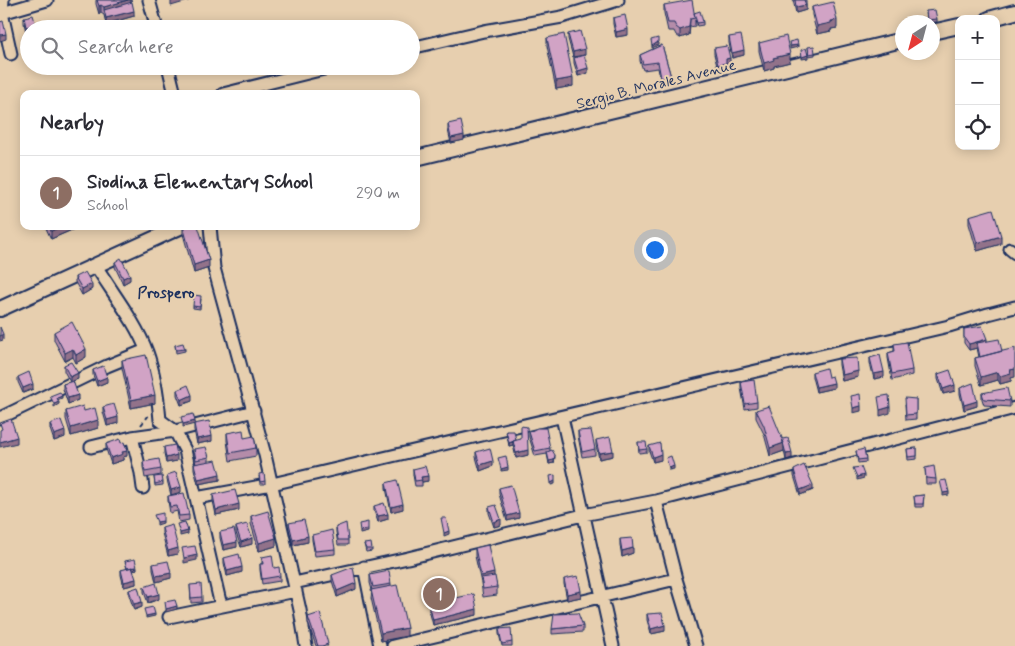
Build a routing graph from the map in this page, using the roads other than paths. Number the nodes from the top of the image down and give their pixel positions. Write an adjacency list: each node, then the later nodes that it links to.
1 (3, 0): 6 (street)
2 (47, 0): 6 (street)
3 (149, 0): 8 (street)
4 (618, 0): 12 (street)
5 (1015, 12): 7 (main road)
6 (2, 13): 13 (street)
7 (1000, 16)
8 (155, 20)
9 (955, 27): 10 (main road)
10 (940, 30)
11 (895, 42): 18 (main road, Sergio B. Morales Avenue)
12 (420, 46)
13 (11, 54)
14 (170, 75): 16 (street)
15 (300, 75): 17 (street)
16 (174, 90)
17 (239, 90)
18 (420, 157)
19 (173, 230): 21 (main road)
20 (210, 230): 26 (street)
21 (96, 266): 23 (main road); 24 (street)
22 (1015, 308): 27 (street)
23 (0, 309)
24 (146, 350): 28 (street); 29 (street)
25 (1015, 408): 35 (street)
26 (254, 411): 29 (street); 32 (street)
27 (562, 417): 32 (street); 36 (street)
28 (0, 418)
29 (175, 431): 30 (street); 34 (street)
30 (132, 437): 31 (street); 33 (street)
31 (91, 447)
32 (272, 484): 34 (street); 39 (street)
33 (143, 488)
34 (196, 498): 41 (street)
35 (656, 501): 36 (street); 38 (street)
36 (583, 515): 37 (street); 40 (street)
37 (364, 568): 39 (street); 44 (street)
38 (676, 579): 40 (street); 47 (street)
39 (295, 587): 41 (street); 43 (street)
40 (601, 596): 45 (street); 46 (street)
41 (221, 606): 42 (street)
42 (169, 617)
43 (306, 646)
44 (380, 646)
45 (393, 646)
46 (613, 646)
47 (696, 646)

